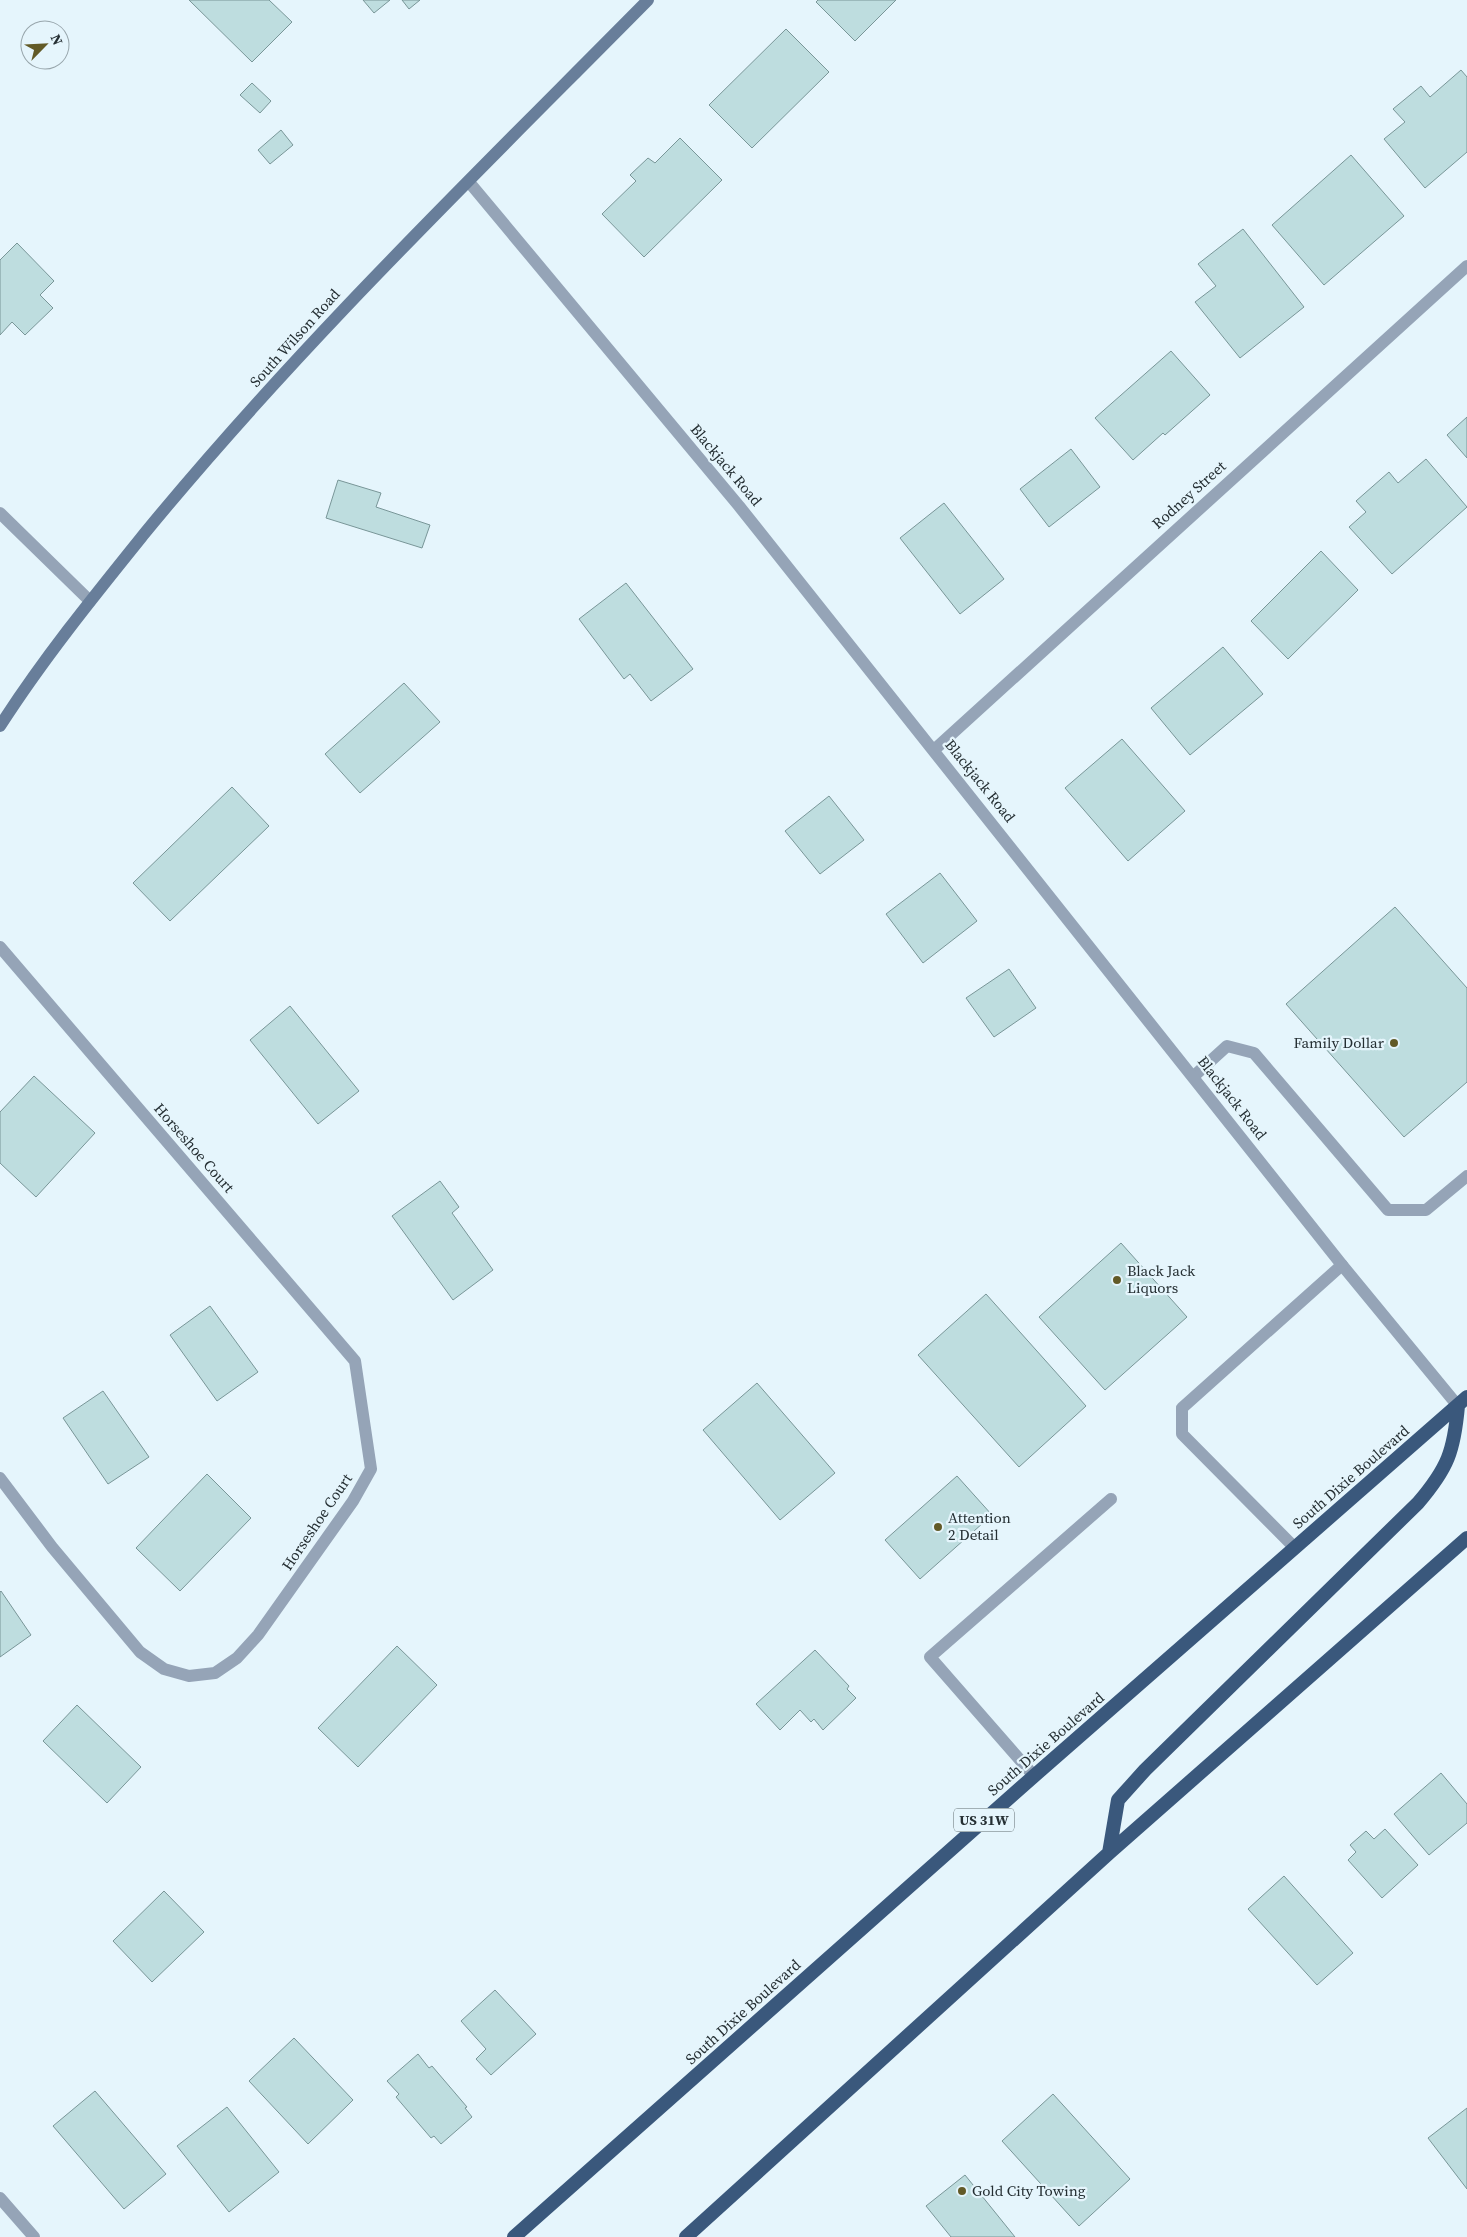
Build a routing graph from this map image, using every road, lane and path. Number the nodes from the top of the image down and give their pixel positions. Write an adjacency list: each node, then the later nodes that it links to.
1 (648, 0): 2 (main road, South Wilson Road)
2 (469, 182): 5 (main road, South Wilson Road); 7 (street, Blackjack Road)
3 (1467, 266): 7 (street, Rodney Street)
4 (0, 513): 5 (street)
5 (90, 600): 6 (main road, South Wilson Road)
6 (0, 726)
7 (934, 750): 9 (street, Blackjack Road)
8 (0, 947): 13 (street, Horseshoe Court)
9 (1194, 1076): 10 (street); 11 (street, Blackjack Road)
10 (1467, 1176)
11 (1342, 1265): 12 (street, Blackjack Road); 16 (street)
12 (1462, 1402): 16 (highway, South Dixie Boulevard / US 31W); 18 (highway)
13 (0, 1478)
14 (1111, 1499): 17 (street)
15 (1467, 1538): 18 (highway)
16 (1295, 1548): 17 (highway, South Dixie Boulevard / US 31W)
17 (1034, 1776): 21 (highway, South Dixie Boulevard / US 31W)
18 (1109, 1853): 22 (highway)
19 (0, 2198): 20 (street)
20 (34, 2237)
21 (514, 2237)
22 (686, 2237)

